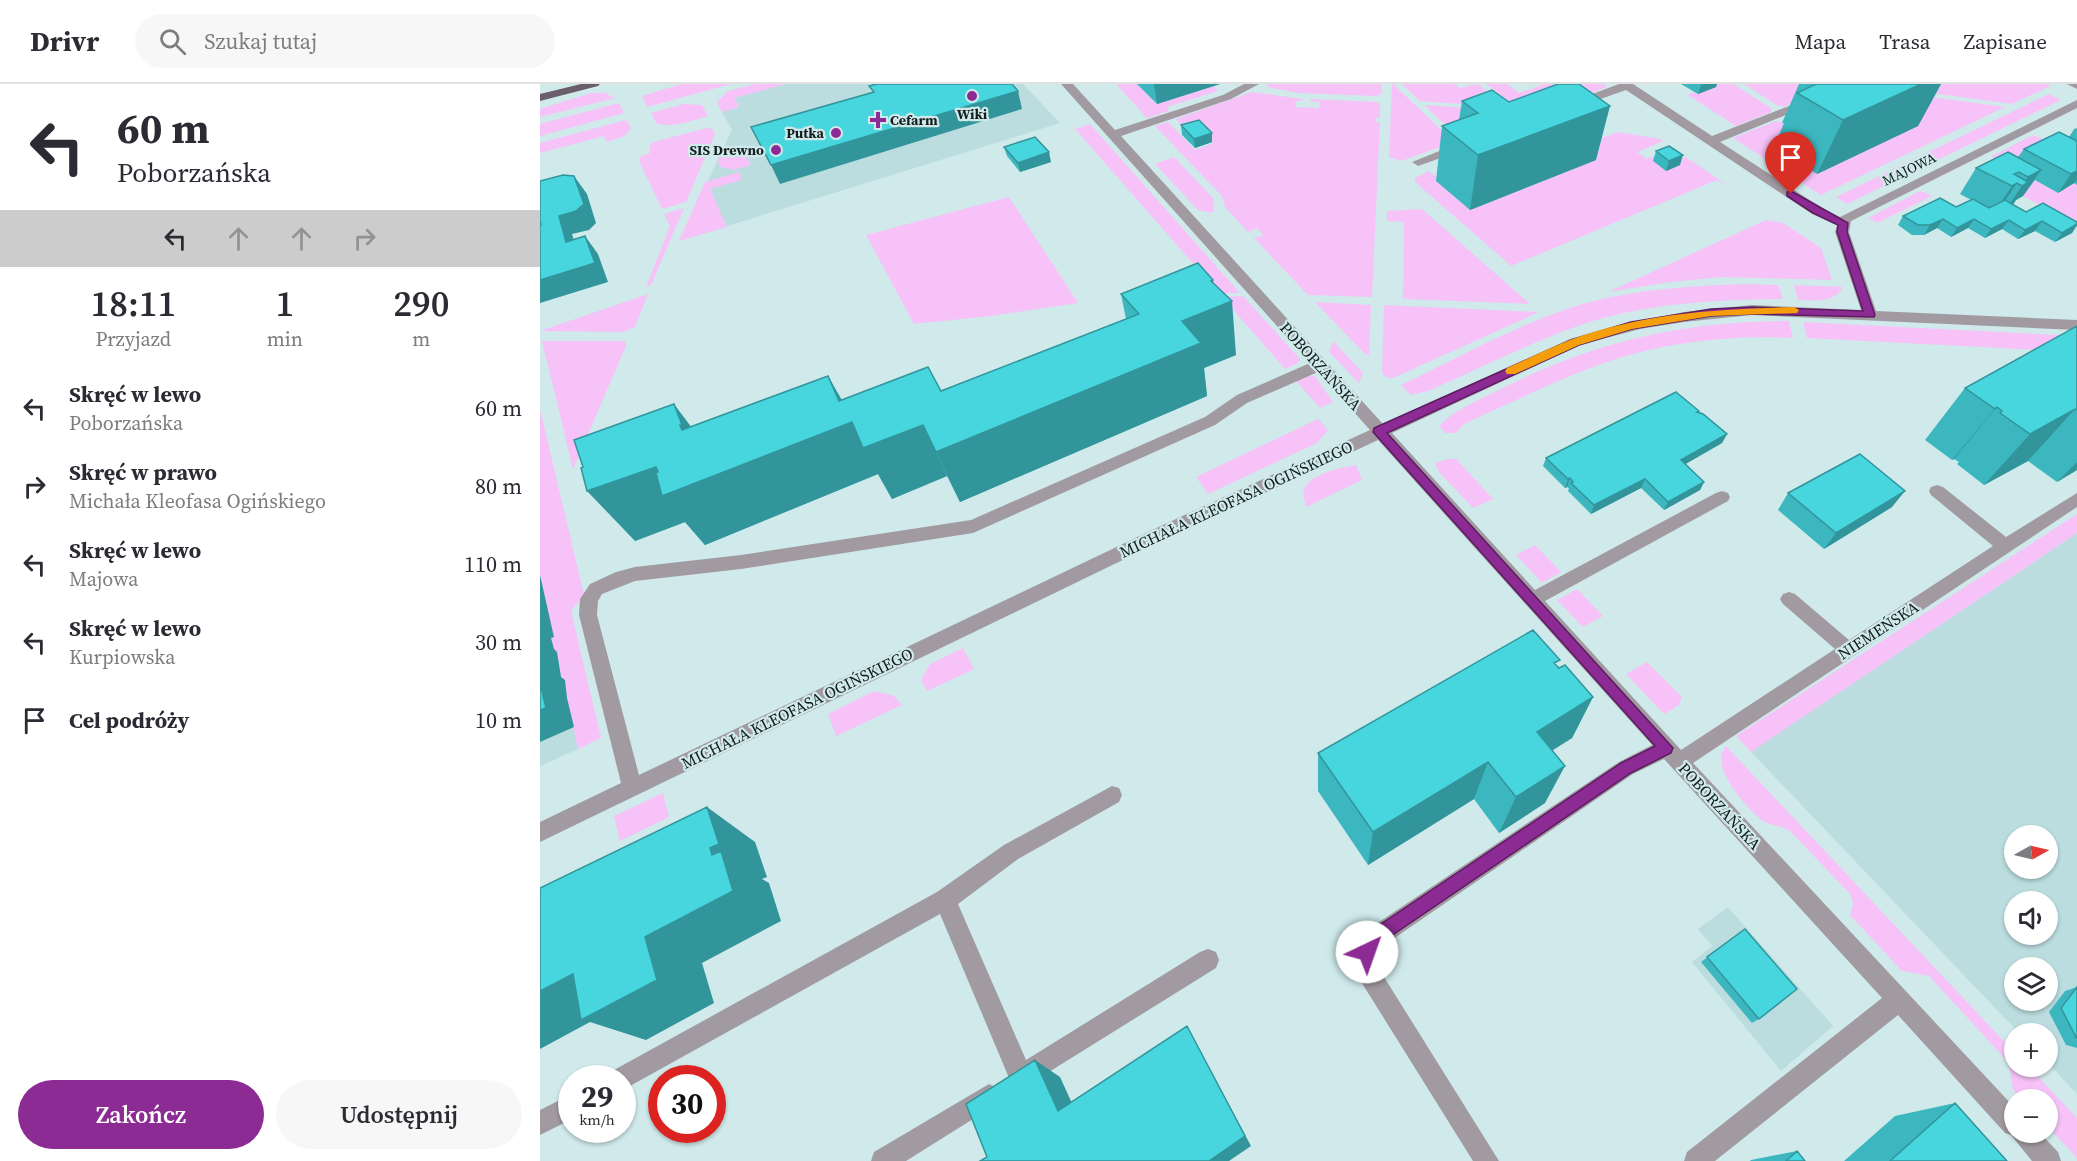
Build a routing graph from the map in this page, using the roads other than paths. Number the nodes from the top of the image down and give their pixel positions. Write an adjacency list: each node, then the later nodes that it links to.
1 (594, 84): 6 (main road)
2 (1067, 84): 9 (street, POBORZAŃSKA)
3 (1253, 84): 9 (street)
4 (1626, 85): 8 (street); 10 (street)
5 (1827, 95): 10 (street)
6 (540, 98)
7 (2077, 103): 13 (street, MAJOWA)
8 (1567, 107)
9 (1111, 135): 16 (street, POBORZAŃSKA)
10 (1711, 141): 13 (street)
11 (1472, 142): 12 (street)
12 (1418, 162)
13 (1843, 223): 14 (street)
14 (1870, 315): 15 (street, MICHAŁA KLEOFASA OGIŃSKIEGO); 17 (street, MICHAŁA KLEOFASA OGIŃSKIEGO)
15 (2077, 325)
16 (1320, 365): 17 (street, POBORZAŃSKA); 26 (street)
17 (1378, 432): 23 (street, POBORZAŃSKA); 26 (street, MICHAŁA KLEOFASA OGIŃSKIEGO)
18 (1937, 491): 21 (street)
19 (1722, 497): 23 (street)
20 (2077, 499): 21 (street, NIEMEŃSKA)
21 (2006, 547): 24 (street, NIEMEŃSKA)
22 (1789, 599): 24 (street)
23 (1532, 600): 25 (street, POBORZAŃSKA)
24 (1847, 650): 25 (street, NIEMEŃSKA)
25 (1672, 755): 31 (street, POBORZAŃSKA); 39 (street, NIEMEŃSKA)
26 (632, 788): 28 (street, MICHAŁA KLEOFASA OGIŃSKIEGO)
27 (1112, 795): 29 (street)
28 (540, 832)
29 (945, 900): 32 (street); 33 (street)
30 (1208, 960): 33 (street)
31 (1899, 999): 35 (street, POBORZAŃSKA); 40 (street)
32 (636, 1070)
33 (1021, 1076): 38 (street)
34 (558, 1113): 36 (street)
35 (2004, 1113)
36 (540, 1123)
37 (2032, 1143): 41 (street)
38 (883, 1161)
39 (1487, 1161)
40 (1696, 1161)
41 (2049, 1161)

